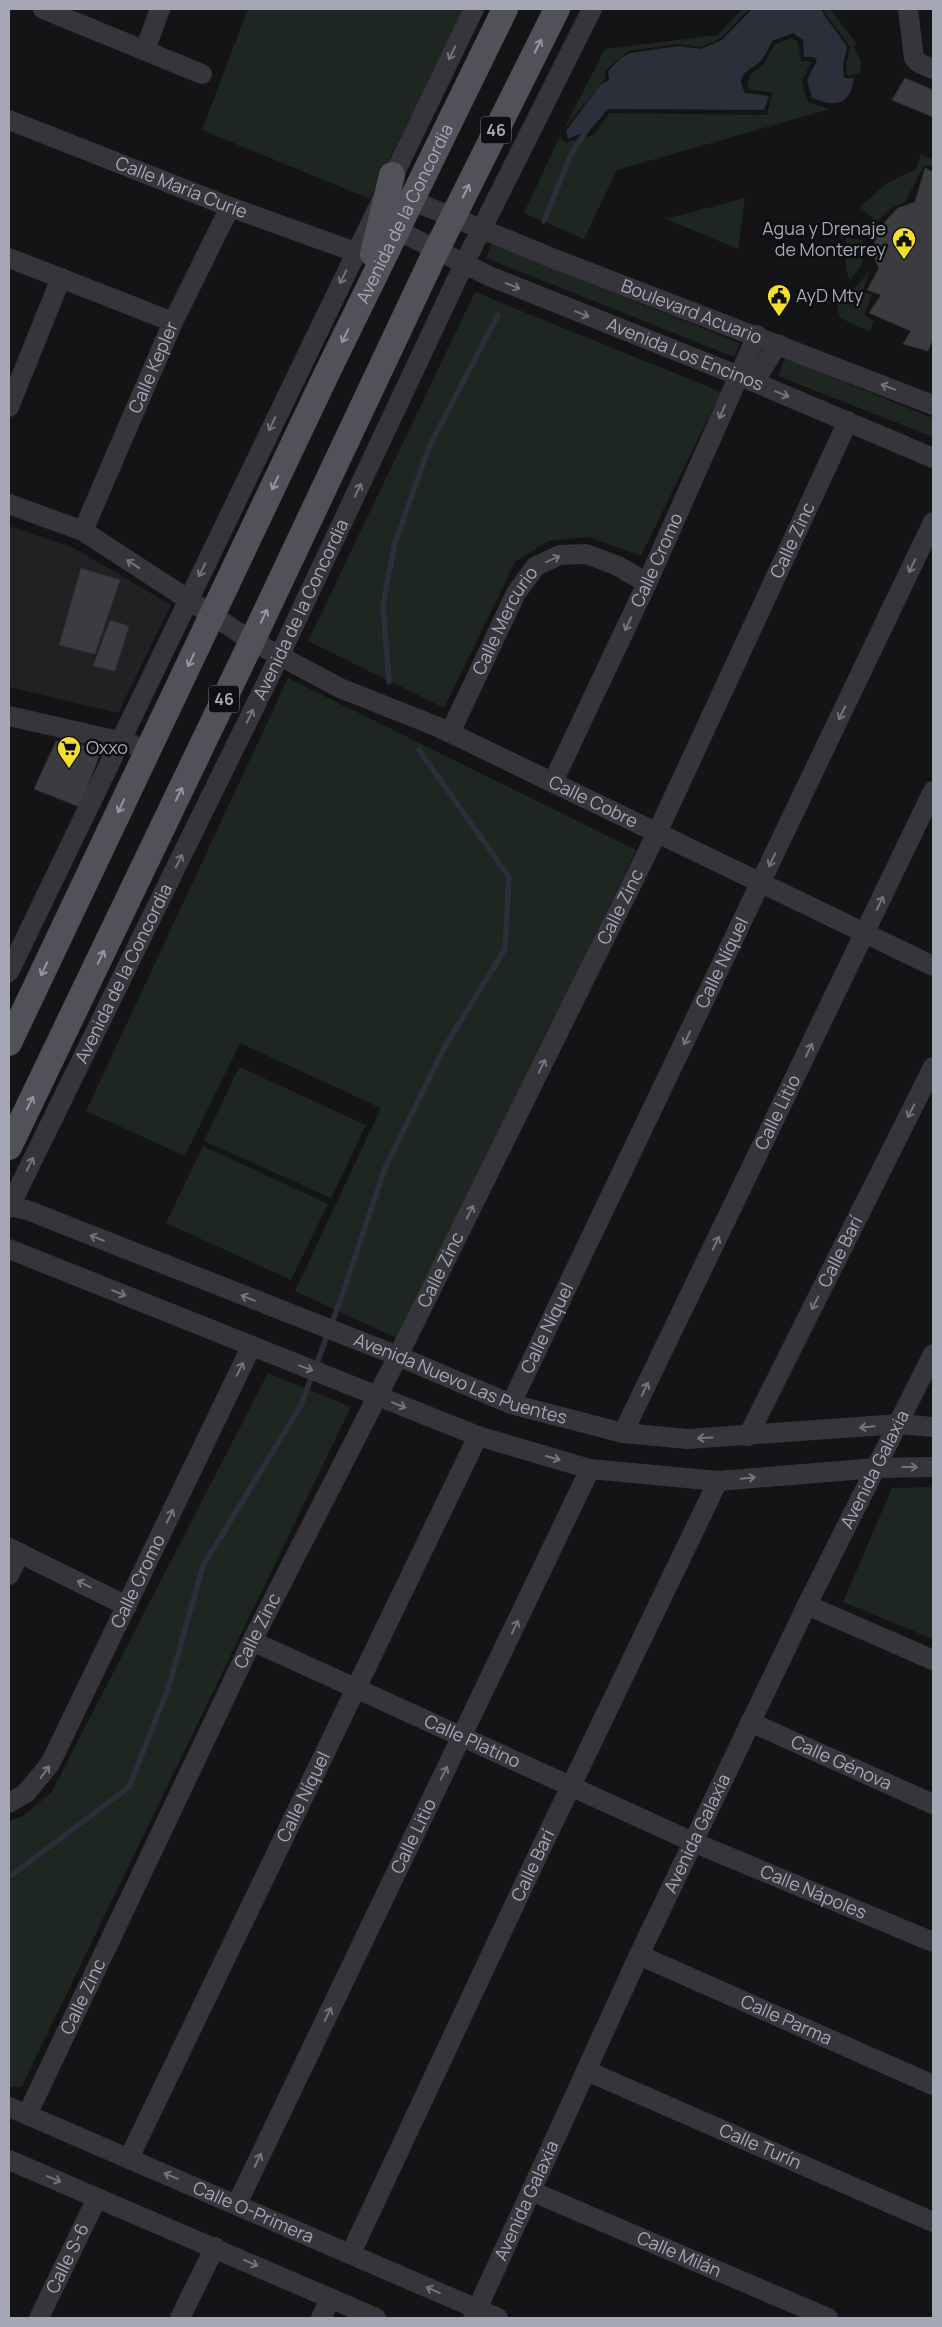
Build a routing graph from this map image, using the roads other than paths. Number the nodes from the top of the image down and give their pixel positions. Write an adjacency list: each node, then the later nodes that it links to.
1 (43, 9): 8 (street)
2 (160, 9): 8 (street)
3 (474, 9): 12 (street, Avenida de la Concordia, one-way to 12)
4 (505, 9): 13 (main road, Avenida de la Concordia / 46)
5 (557, 9): 15 (main road, Avenida de la Concordia / 46, one-way to 5)
6 (592, 9): 16 (street, Avenida de la Concordia)
7 (908, 9): 9 (street)
8 (145, 50): 10 (street)
9 (933, 69)
10 (202, 74)
11 (9, 120): 14 (street, Calle María Curie)
12 (392, 175): 19 (street, Avenida de la Concordia); 23 (main road)
13 (411, 200): 15 (street, Boulevard Acuario); 17 (main road, Avenida de la Concordia / 46)
14 (230, 207): 19 (street, Calle María Curie); 24 (street, Calle Kepler)
15 (452, 218): 16 (street, Boulevard Acuario); 18 (main road, Avenida de la Concordia / 46)
16 (482, 229): 21 (street, Avenida de la Concordia); 25 (street, Boulevard Acuario)
17 (397, 230): 18 (street, Avenida Los Encinos); 23 (main road, Avenida de la Concordia / 46)
18 (436, 251): 21 (street, Avenida Los Encinos); 38 (main road, Avenida de la Concordia / 46, one-way to 18)
19 (355, 252): 36 (street, Avenida de la Concordia, one-way to 36)
20 (9, 258): 22 (street)
21 (464, 264): 27 (street, Avenida Los Encinos, one-way to 27); 39 (street, Avenida de la Concordia, one-way to 21)
22 (61, 278): 24 (street); 29 (street)
23 (363, 300): 37 (main road, Avenida de la Concordia / 46, one-way to 37)
24 (173, 322): 34 (street, Calle Kepler)
25 (757, 336): 26 (street, Boulevard Acuario); 27 (street, Calle Cromo)
26 (778, 344): 27 (street); 28 (street, Boulevard Acuario, one-way to 26)
27 (746, 379): 30 (street, Avenida Los Encinos, one-way to 30); 35 (street, Calle Cromo, one-way to 35)
28 (933, 404)
29 (9, 407)
30 (848, 421): 31 (street, Avenida Los Encinos); 46 (street, Calle Zinc)
31 (933, 458)
32 (9, 504): 34 (street, Calle Cobre)
33 (933, 522): 47 (street, Calle Níquel, one-way to 47)
34 (83, 531): 36 (street, Calle Cobre, one-way to 34)
35 (647, 583): 41 (street, Calle Mercurio, one-way to 35); 44 (street, Calle Cromo, one-way to 44)
36 (188, 600): 37 (street, Calle Cobre); 42 (street, Avenida de la Concordia)
37 (212, 616): 38 (street, Calle Cobre); 43 (main road, Avenida de la Concordia / 46, one-way to 43)
38 (252, 641): 39 (street, Calle Cobre); 53 (main road, Avenida de la Concordia / 46, one-way to 38)
39 (279, 657): 41 (street, Calle Cobre); 54 (street, Avenida de la Concordia, one-way to 39)
40 (9, 716): 42 (street)
41 (450, 732): 44 (street, Calle Cobre)
42 (121, 741): 43 (street); 50 (street, Avenida de la Concordia)
43 (148, 750): 51 (main road, Avenida de la Concordia / 46, one-way to 51)
44 (553, 782): 46 (street, Calle Cobre)
45 (933, 791): 48 (street, Calle Litio, one-way to 45)
46 (657, 833): 47 (street, Calle Cobre); 58 (street, Calle Zinc, one-way to 46)
47 (761, 883): 48 (street, Calle Cobre); 60 (street, Calle Níquel, one-way to 60)
48 (866, 934): 49 (street, Calle Cobre); 63 (street, Calle Litio, one-way to 48)
49 (933, 966)
50 (9, 972)
51 (9, 1043)
52 (933, 1067): 65 (street, Calle Barí, one-way to 65)
53 (9, 1147)
54 (9, 1207): 58 (street, Avenida Nuevo Las Puentes, one-way to 54)
55 (9, 1249): 56 (street, one-way to 56)
56 (251, 1347): 59 (street, one-way to 59); 73 (street, Calle Cromo, one-way to 56)
57 (933, 1354): 61 (street, Avenida Galaxia)
58 (398, 1356): 59 (street, Calle Zinc); 60 (street, Avenida Nuevo Las Puentes)
59 (378, 1397): 64 (street, one-way to 64); 74 (street, Calle Zinc)
60 (511, 1404): 63 (street, Avenida Nuevo Las Puentes)
61 (899, 1424): 62 (street, Avenida Nuevo Las Puentes); 65 (street, Avenida Nuevo Las Puentes, one-way to 65); 66 (street, Avenida Galaxia)
62 (933, 1427)
63 (624, 1433): 65 (street, Avenida Nuevo Las Puentes, one-way to 63)
64 (478, 1436): 68 (street, one-way to 68); 76 (street, Calle Níquel)
65 (748, 1436)
66 (877, 1468): 67 (street, one-way to 67); 69 (street, one-way to 66); 72 (street, Avenida Galaxia)
67 (933, 1468)
68 (590, 1469): 69 (street); 78 (street, Calle Litio, one-way to 68)
69 (718, 1481): 79 (street, Calle Barí)
70 (14, 1550): 71 (street); 73 (street, one-way to 70)
71 (9, 1575)
72 (807, 1605): 75 (street); 77 (street, Avenida Galaxia)
73 (128, 1606): 80 (street, Calle Cromo, one-way to 73)
74 (252, 1641): 76 (street, Calle Platino); 88 (street, Calle Zinc)
75 (933, 1660)
76 (356, 1688): 78 (street, Calle Platino); 89 (street, Calle Níquel)
77 (750, 1722): 81 (street, Calle Génova); 82 (street, Avenida Galaxia)
78 (464, 1736): 79 (street, Calle Platino); 93 (street, Calle Litio, one-way to 78)
79 (571, 1785): 82 (street, Calle Platino); 96 (street, Calle Barí)
80 (9, 1803)
81 (933, 1804)
82 (693, 1842): 83 (street, Calle Nápoles); 84 (street, Avenida Galaxia)
83 (933, 1942)
84 (639, 1955): 85 (street, Avenida Galaxia); 86 (street, Calle Parma)
85 (587, 2071): 91 (street, Avenida Galaxia); 94 (street, Calle Turín)
86 (933, 2085)
87 (9, 2107): 88 (street, Calle O-Primera)
88 (27, 2115): 89 (street, Calle O-Primera)
89 (129, 2158): 93 (street, Calle O-Primera, one-way to 89)
90 (9, 2160): 92 (street, one-way to 92)
91 (531, 2191): 98 (street, Avenida Galaxia); 104 (street, Calle Milán)
92 (97, 2198): 95 (street); 99 (street, Calle S-6)
93 (237, 2204): 96 (street, Calle O-Primera)
94 (933, 2222)
95 (215, 2247): 97 (street, one-way to 97); 100 (street)
96 (351, 2253): 98 (street, Calle O-Primera, one-way to 96)
97 (331, 2298): 101 (street); 102 (street)
98 (475, 2314): 103 (street, Calle O-Primera)
99 (39, 2318)
100 (180, 2318)
101 (321, 2318)
102 (376, 2318)
103 (498, 2318)
104 (828, 2318)

